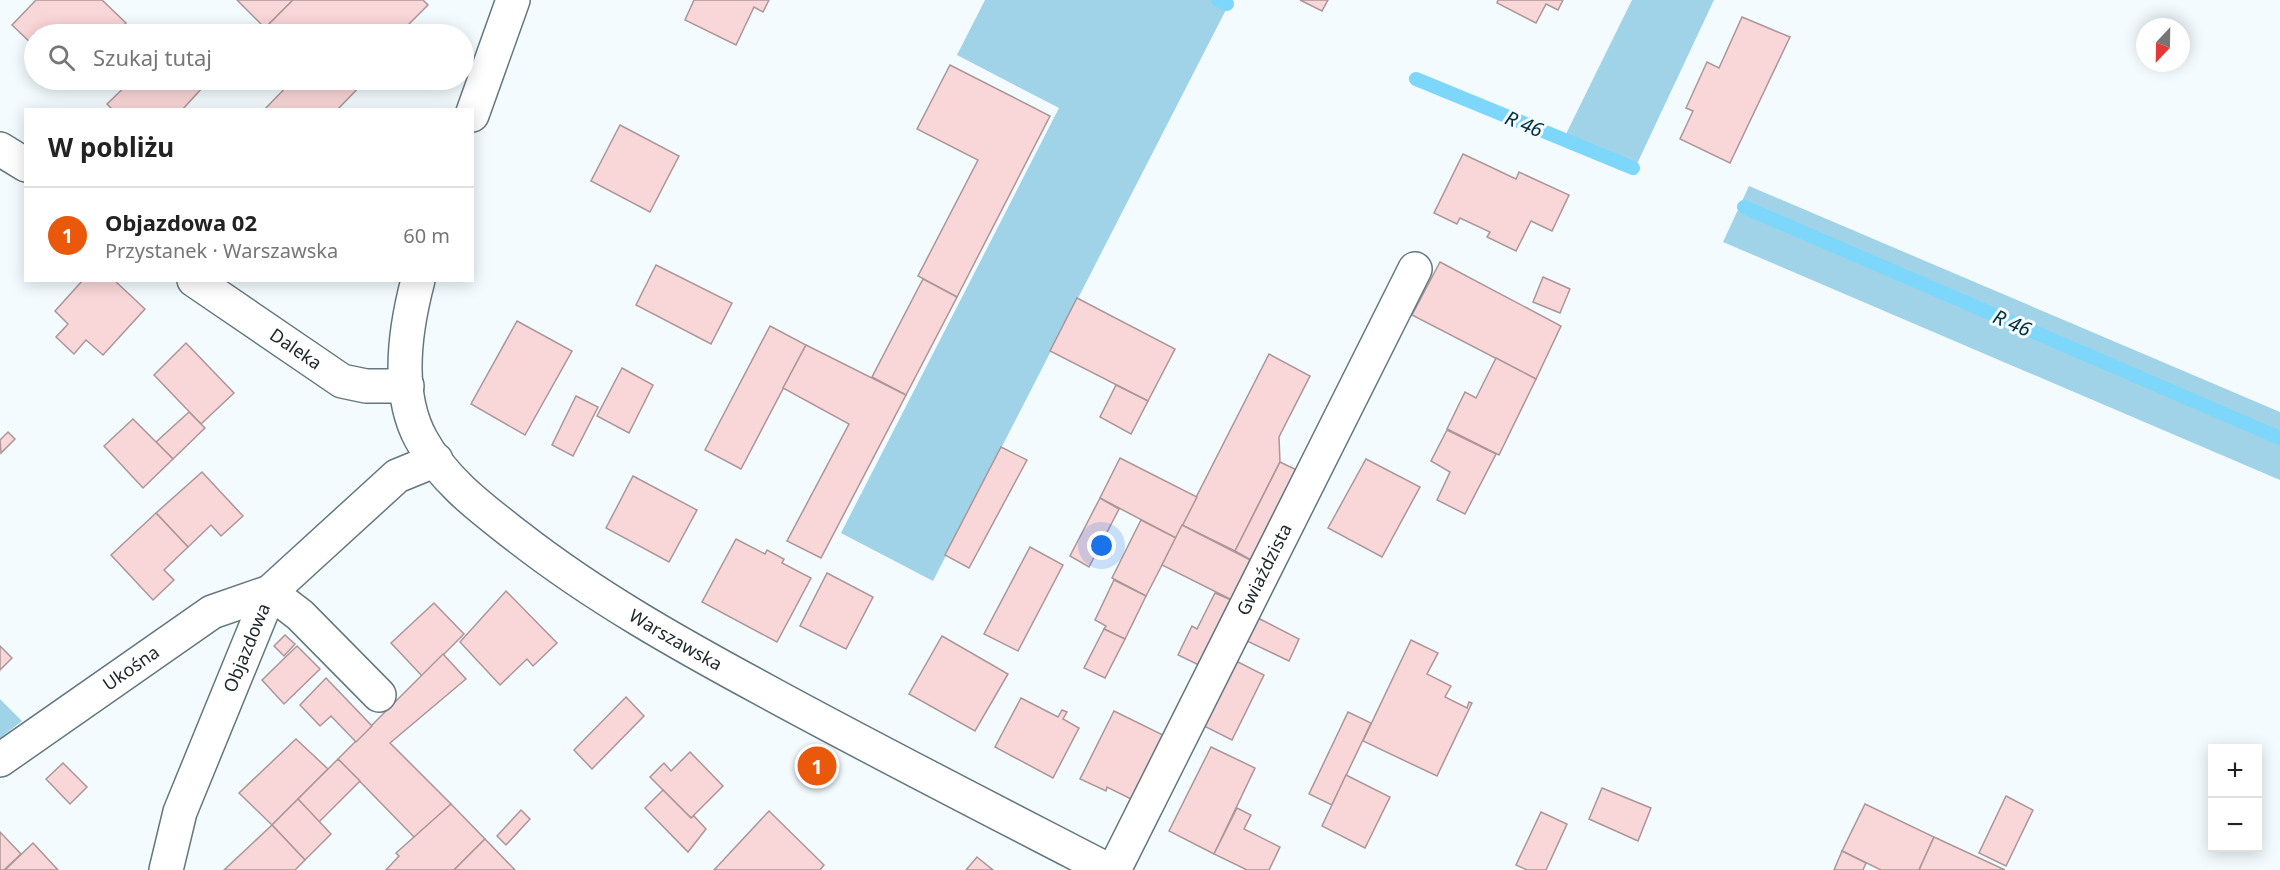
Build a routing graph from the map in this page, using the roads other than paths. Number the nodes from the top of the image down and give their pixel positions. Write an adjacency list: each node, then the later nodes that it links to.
1 (513, 0): 2 (street)
2 (474, 109)
3 (0, 149): 4 (street)
4 (24, 164)
5 (1415, 269): 15 (street, Gwiaździsta)
6 (197, 282): 8 (street, Daleka)
7 (418, 282): 8 (street, Warszawska)
8 (407, 386): 9 (street, Warszawska)
9 (436, 460): 10 (street, Objazdowa); 14 (street, Warszawska)
10 (270, 592): 11 (street); 12 (street, Ukośna); 13 (street, Objazdowa)
11 (379, 695)
12 (0, 760)
13 (166, 870)
14 (1108, 870)
15 (1114, 870)

